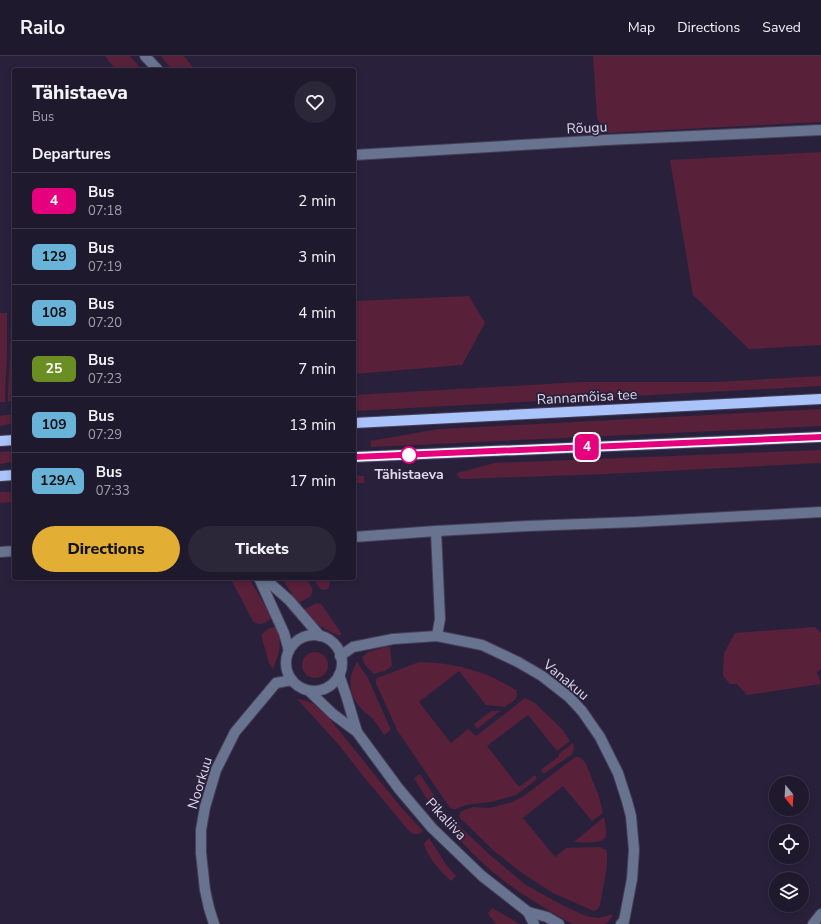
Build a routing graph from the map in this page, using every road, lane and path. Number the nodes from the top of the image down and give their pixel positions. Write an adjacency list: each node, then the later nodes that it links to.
1 (821, 130): 2 (street, Rõugu)
2 (356, 155)
3 (821, 399): 4 (main road, Rannamõisa tee)
4 (356, 423)
5 (821, 437): 8 (main road)
6 (12, 440): 7 (main road)
7 (0, 441)
8 (356, 457)
9 (12, 475): 10 (main road)
10 (0, 476)
11 (821, 512): 12 (street)
12 (436, 531): 13 (street); 19 (street)
13 (356, 537)
14 (0, 552): 15 (street)
15 (12, 552)
16 (260, 580): 20 (street)
17 (266, 580): 18 (street)
18 (320, 636): 20 (street); 21 (street)
19 (437, 636): 21 (street, Vanakuu); 31 (street, Vanakuu)
20 (289, 651): 23 (street)
21 (340, 656): 22 (street)
22 (339, 675): 24 (street); 25 (street)
23 (292, 680): 24 (street); 28 (street, Noorkuu)
24 (309, 691): 25 (street)
25 (357, 732): 26 (street, Pikaliiva)
26 (528, 912): 29 (street); 30 (street)
27 (821, 914): 32 (street)
28 (214, 924)
29 (534, 924)
30 (559, 924)
31 (621, 924)
32 (814, 924)

